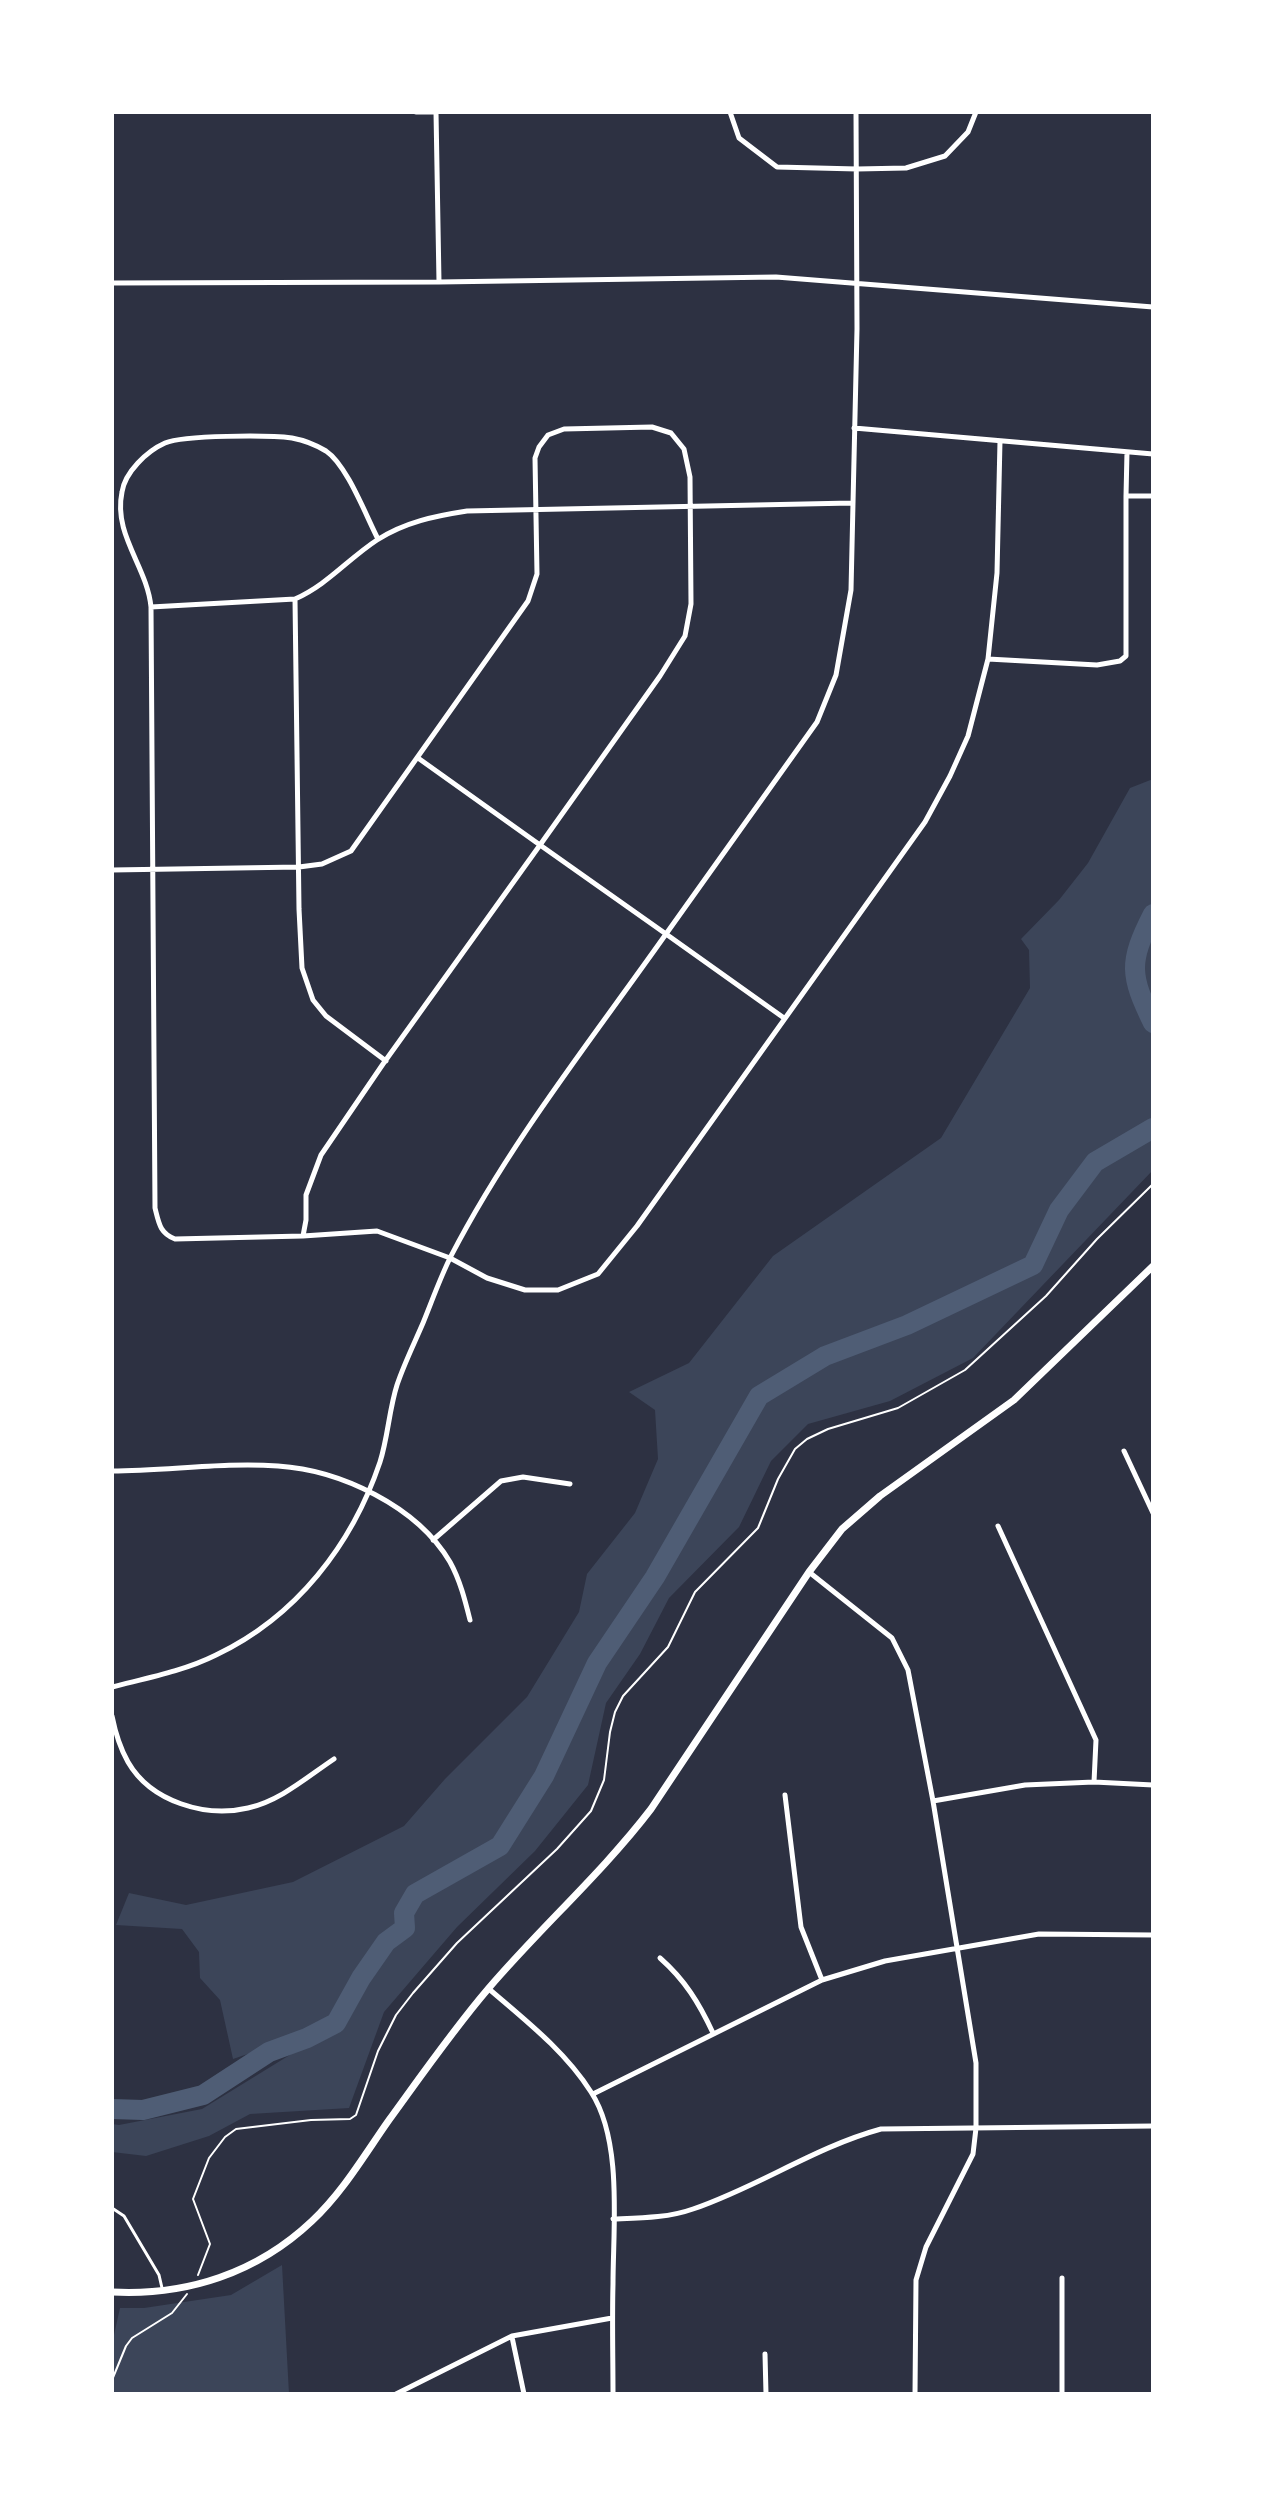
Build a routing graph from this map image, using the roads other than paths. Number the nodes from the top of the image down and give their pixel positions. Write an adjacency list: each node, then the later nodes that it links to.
1 (416, 112): 2 (street)
2 (436, 112): 7 (street)
3 (730, 112): 6 (street)
4 (856, 112): 6 (street)
5 (976, 112): 6 (street)
6 (857, 169): 8 (street)
7 (439, 282): 8 (street); 9 (street)
8 (856, 282): 10 (street); 11 (street)
9 (112, 283)
10 (1153, 307)
11 (854, 428): 12 (street); 17 (street)
12 (1000, 441): 13 (street); 23 (street)
13 (1127, 452): 14 (street); 15 (street)
14 (1153, 454)
15 (1126, 496): 16 (street); 23 (street)
16 (1153, 496)
17 (852, 503): 18 (street); 29 (street)
18 (690, 507): 19 (street); 19 (street); 25 (street)
19 (536, 511): 20 (street); 24 (street)
20 (378, 539): 21 (street); 22 (street)
21 (295, 599): 22 (street); 26 (street)
22 (151, 607): 28 (street)
23 (988, 659): 30 (street)
24 (418, 758): 25 (street); 26 (street)
25 (540, 845): 29 (street); 31 (street)
26 (299, 867): 28 (street); 31 (street)
27 (112, 870): 28 (street)
28 (152, 870): 32 (street)
29 (666, 934): 30 (street); 33 (street)
30 (784, 1018): 33 (street)
31 (386, 1061): 32 (street)
32 (303, 1236): 33 (street)
33 (450, 1258): 38 (street)
34 (1153, 1266): 42 (main road)
35 (1124, 1451): 39 (street)
36 (112, 1471): 38 (street)
37 (570, 1484): 41 (street)
38 (368, 1493): 41 (street); 44 (street)
39 (1153, 1513)
40 (998, 1526): 47 (street)
41 (433, 1540): 43 (street)
42 (809, 1572): 50 (street); 55 (main road)
43 (470, 1620)
44 (112, 1687)
45 (112, 1716): 46 (street)
46 (334, 1759)
47 (1094, 1782): 48 (street); 50 (street)
48 (1153, 1785)
49 (785, 1795): 54 (street)
50 (933, 1801): 52 (street)
51 (1153, 1935): 52 (street)
52 (957, 1949): 54 (street); 59 (street)
53 (660, 1958): 56 (street)
54 (822, 1980): 56 (street)
55 (489, 1989): 57 (street); 63 (main road)
56 (713, 2033): 57 (street)
57 (593, 2094): 61 (street)
58 (1153, 2126): 59 (street)
59 (976, 2128): 61 (street); 72 (street)
60 (112, 2208): 63 (lane)
61 (613, 2219): 65 (street)
62 (1062, 2278): 73 (street)
63 (162, 2291): 64 (main road)
64 (112, 2292)
65 (612, 2318): 66 (street); 70 (street)
66 (512, 2336): 68 (street); 69 (street)
67 (765, 2354): 71 (street)
68 (396, 2394)
69 (524, 2394)
70 (613, 2394)
71 (766, 2394)
72 (915, 2394)
73 (1062, 2394)

